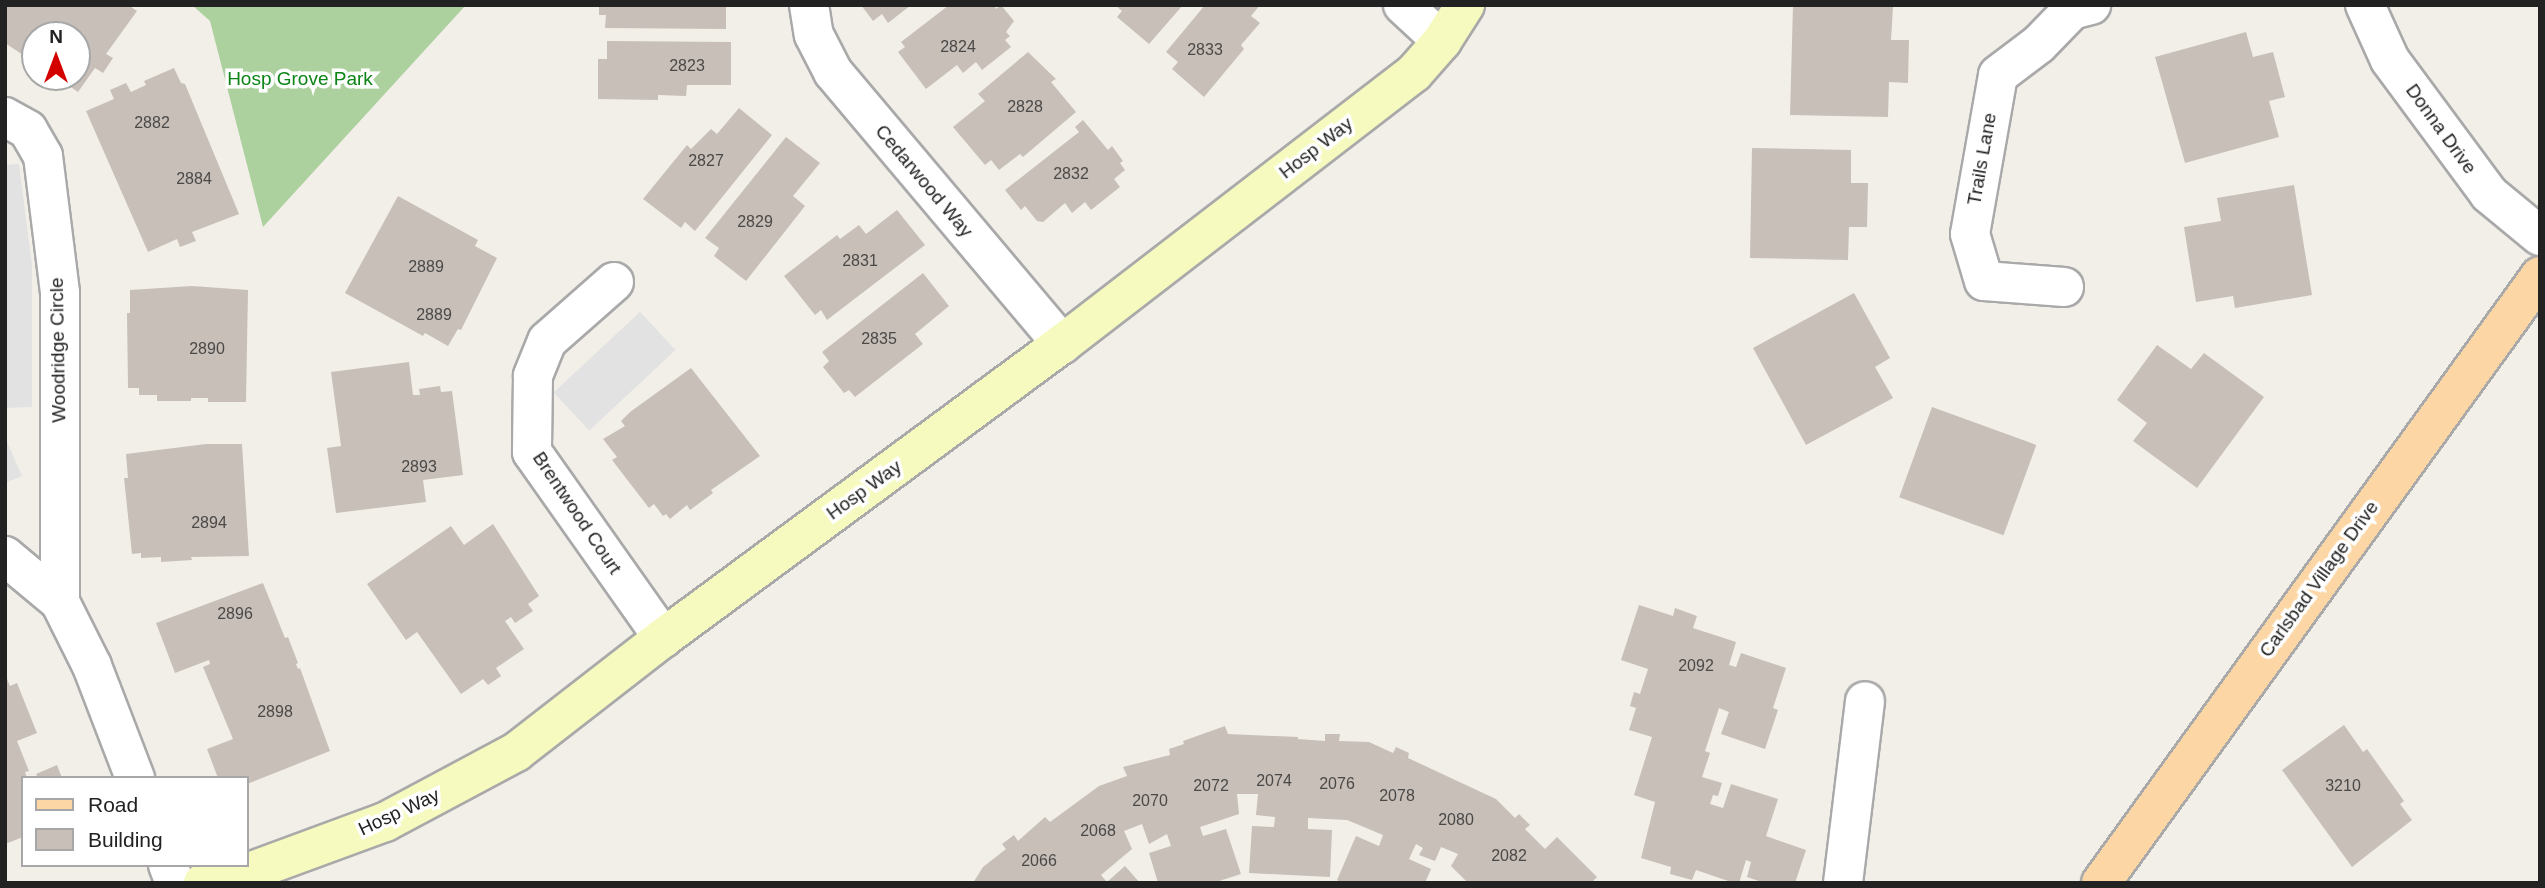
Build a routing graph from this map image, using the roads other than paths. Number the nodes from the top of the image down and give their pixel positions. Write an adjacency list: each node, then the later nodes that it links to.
1 (809, 5): 12 (street, Cedarwood Way)
2 (1403, 5): 6 (street)
3 (1465, 5): 6 (street, Hosp Way)
4 (2091, 5): 11 (street, Trails Lane)
5 (2365, 5): 8 (street, Donna Drive)
6 (1442, 41): 12 (street, Hosp Way)
7 (5, 117): 14 (street, Woodridge Circle)
8 (2540, 236)
9 (2540, 276): 20 (main road, Carlsbad Village Drive)
10 (614, 282): 15 (street, Brentwood Court)
11 (2064, 287)
12 (1062, 344): 15 (street, Hosp Way)
13 (5, 556): 14 (street, Woodridge Circle)
14 (60, 601): 17 (street, Woodridge Circle)
15 (663, 638): 18 (street, Hosp Way)
16 (1865, 701): 19 (street)
17 (134, 776)
18 (203, 883)
19 (1843, 883)
20 (2101, 883)

